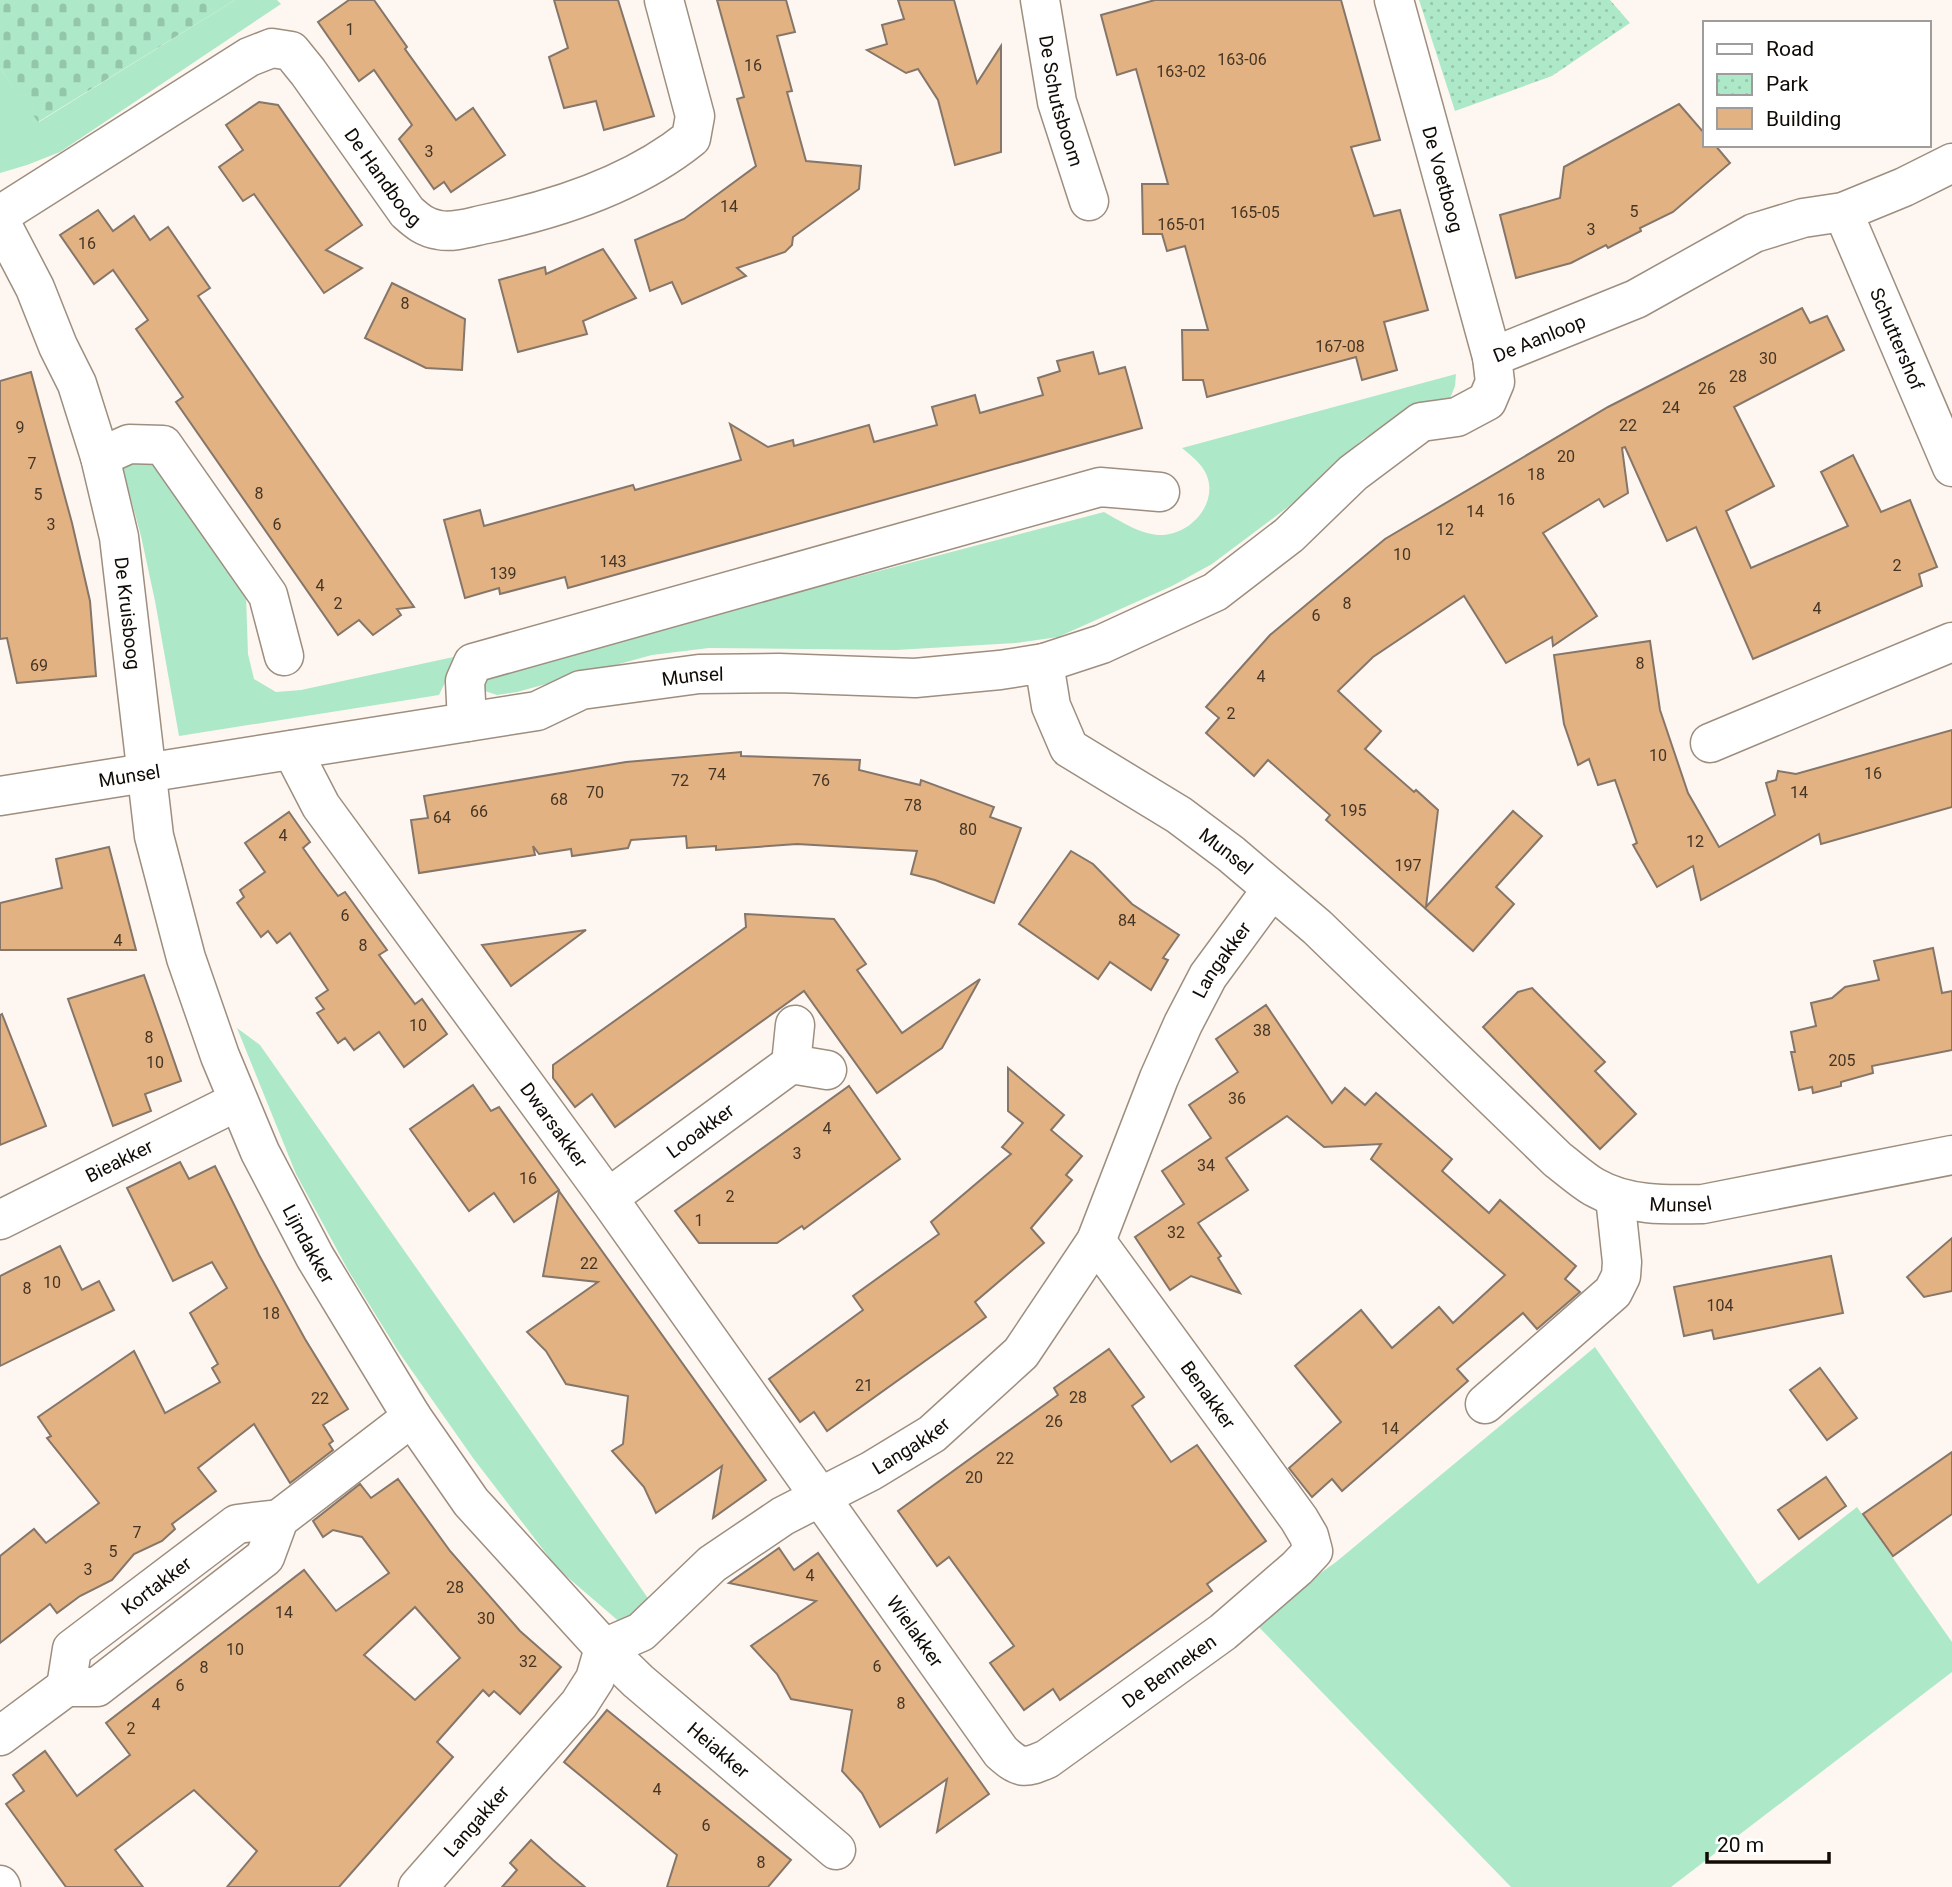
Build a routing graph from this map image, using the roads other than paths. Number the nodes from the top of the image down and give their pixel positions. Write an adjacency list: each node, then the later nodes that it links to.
1 (664, 0): 7 (street, De Handboog)
2 (1040, 0): 5 (street, De Schutsboom)
3 (1394, 0): 9 (street, De Voetboog)
4 (1952, 163): 6 (street, De Aanloop)
5 (1089, 201)
6 (1843, 212): 9 (street, De Aanloop); 11 (street, Schuttershof)
7 (0, 215)
8 (0, 221): 10 (street, De Kruisboog)
9 (1492, 356): 15 (street, De Aanloop)
10 (100, 457): 14 (street); 19 (street, De Kruisboog)
11 (1952, 467)
12 (1160, 492): 16 (street)
13 (1952, 642): 17 (street)
14 (285, 656)
15 (1044, 663): 16 (street, Munsel); 21 (street, Munsel)
16 (467, 722): 18 (street, Munsel)
17 (1710, 743)
18 (292, 750): 19 (street, Munsel); 26 (street, Dwarsakker)
19 (147, 773): 20 (street, Munsel); 23 (street, Lijndakker)
20 (0, 796)
21 (1272, 889): 25 (street, Munsel); 28 (street, Langakker)
22 (795, 1025): 26 (street, Looakker)
23 (238, 1101): 27 (street, Bieakker); 30 (street, Lijndakker)
24 (1952, 1156): 25 (street, Munsel)
25 (1615, 1197): 29 (street)
26 (608, 1198): 31 (street, Dwarsakker)
27 (0, 1220)
28 (1096, 1241): 31 (street, Langakker); 32 (street, Benakker)
29 (1485, 1404)
30 (412, 1417): 33 (street, Lijndakker); 34 (street)
31 (819, 1498): 33 (street, Langakker); 35 (street, Wielakker)
32 (1313, 1551): 35 (street, De Benneken)
33 (604, 1648): 36 (street, Heiakker); 37 (street, Langakker)
34 (0, 1736)
35 (1013, 1763)
36 (836, 1850)
37 (418, 1887)

